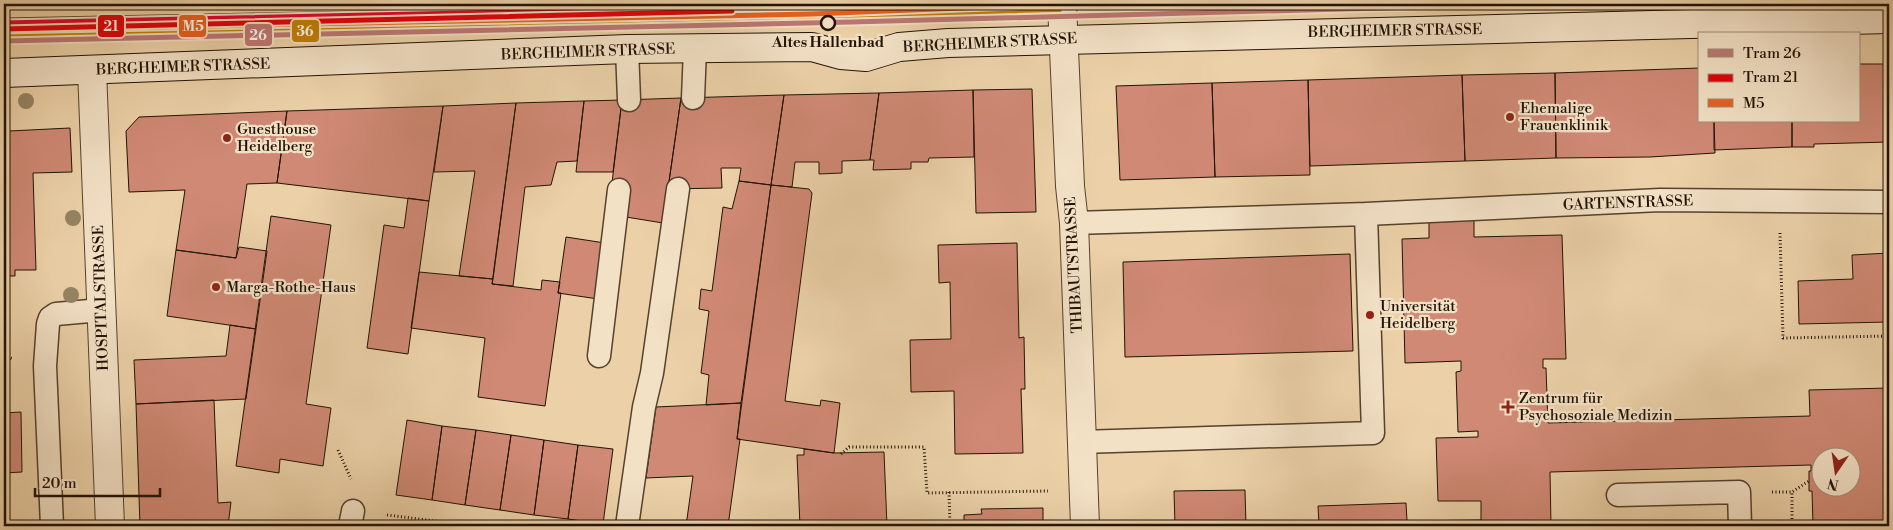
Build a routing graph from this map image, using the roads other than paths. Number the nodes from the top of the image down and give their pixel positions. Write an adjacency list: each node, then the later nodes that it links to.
1 (1061, 4): 3 (lane); 4 (street, THIBAUTSTRASSE)
2 (1889, 19): 4 (street, BERGHEIMER STRASSE)
3 (4, 30)
4 (1064, 40): 6 (street, BERGHEIMER STRASSE); 15 (street, THIBAUTSTRASSE)
5 (627, 50): 6 (street, BERGHEIMER STRASSE); 7 (street, BERGHEIMER STRASSE); 10 (lane)
6 (695, 50): 9 (lane)
7 (92, 70): 8 (street, BERGHEIMER STRASSE); 16 (street, HOSPITALSTRASSE)
8 (4, 74)
9 (693, 98)
10 (629, 100)
11 (678, 189): 22 (lane)
12 (619, 190): 17 (lane)
13 (1889, 202): 14 (lane, GARTENSTRASSE)
14 (1366, 214): 15 (lane, GARTENSTRASSE); 18 (lane)
15 (1074, 223): 18 (street, THIBAUTSTRASSE)
16 (101, 310): 20 (lane); 21 (street, HOSPITALSTRASSE)
17 (599, 356)
18 (1081, 442): 23 (street, THIBAUTSTRASSE)
19 (1618, 495): 24 (lane)
20 (52, 526)
21 (110, 526)
22 (627, 526)
23 (1085, 526)
24 (1740, 526)

